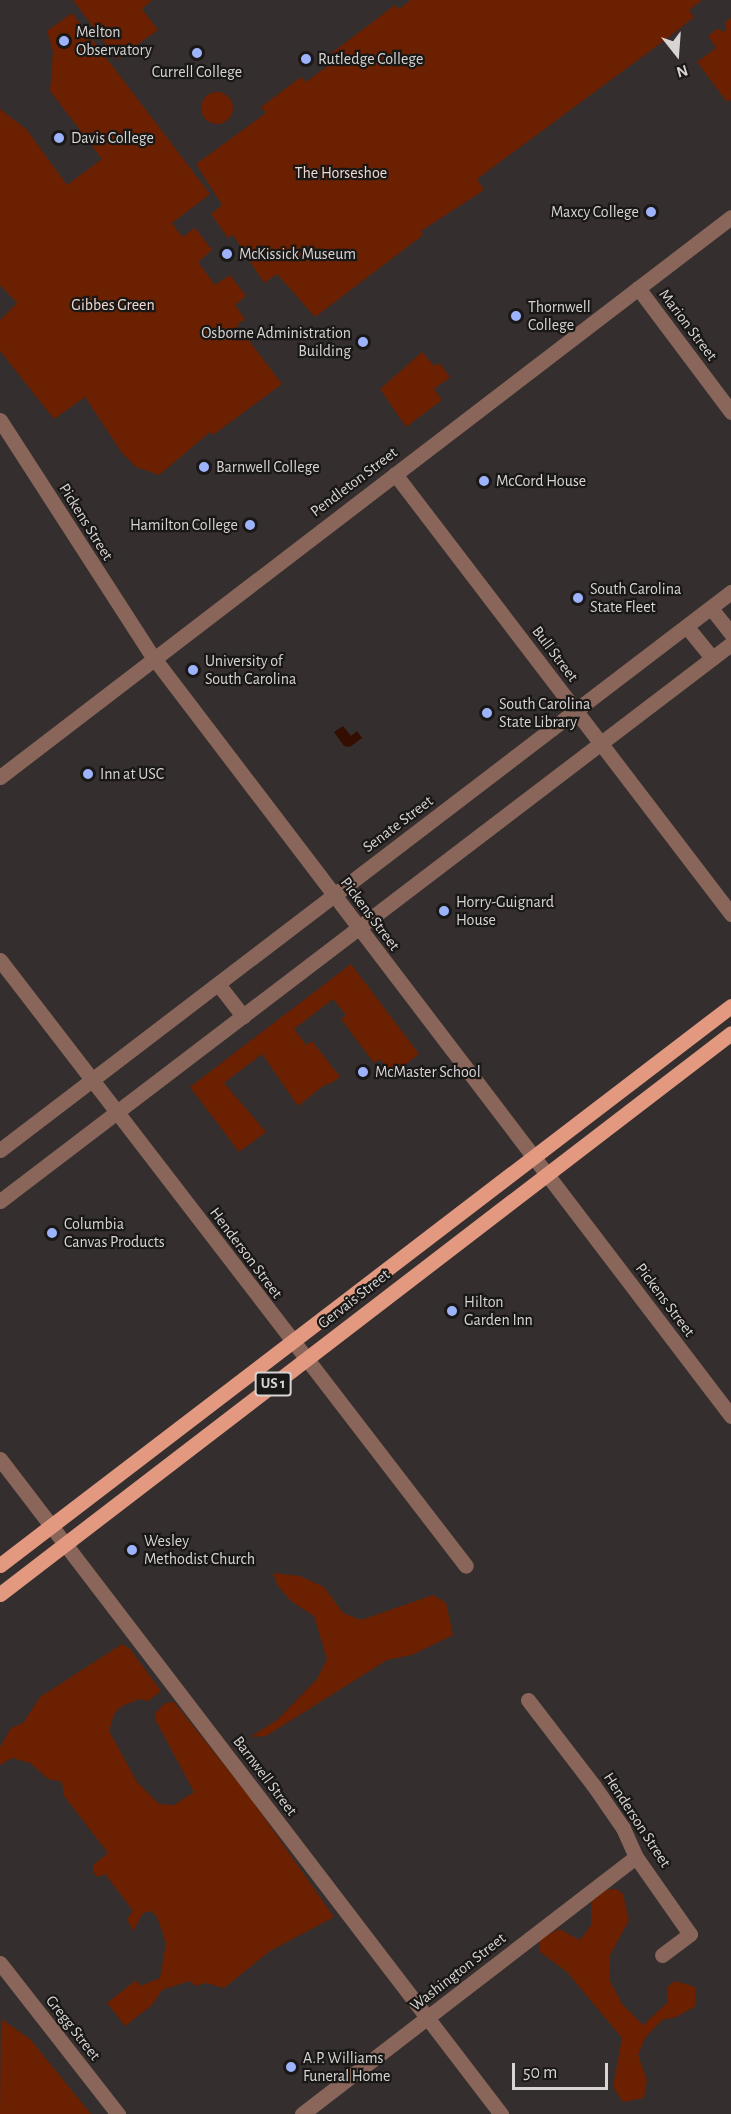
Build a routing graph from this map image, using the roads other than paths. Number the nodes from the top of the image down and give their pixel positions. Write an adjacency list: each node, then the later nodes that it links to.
1 (731, 217): 2 (street, Pendleton Street)
2 (638, 288): 3 (street, Marion Street); 5 (street, Pendleton Street)
3 (731, 412)
4 (0, 420): 11 (street, Pickens Street)
5 (394, 474): 11 (street, Pendleton Street); 13 (street, Bull Street)
6 (731, 592): 7 (street, Senate Street)
7 (711, 608): 8 (street, Senate Street); 9 (street)
8 (687, 627): 12 (street); 13 (street, Senate Street)
9 (731, 634)
10 (731, 644): 12 (street)
11 (153, 657): 15 (street, Pendleton Street); 16 (street, Pickens Street)
12 (712, 658): 14 (street)
13 (576, 712): 14 (street, Bull Street); 16 (street, Senate Street)
14 (601, 744): 17 (street, Bull Street); 18 (street)
15 (0, 777)
16 (333, 895): 18 (street, Pickens Street); 20 (street, Senate Street)
17 (731, 914)
18 (358, 928): 22 (street); 27 (street, Pickens Street)
19 (0, 960): 24 (street, Henderson Street)
20 (218, 984): 22 (street); 24 (street, Senate Street)
21 (731, 1006): 27 (main road, Gervais Street)
22 (243, 1016): 25 (street)
23 (731, 1033): 28 (main road, Gervais Street / US 1)
24 (91, 1080): 25 (street, Henderson Street); 26 (street, Senate Street)
25 (117, 1112): 29 (street); 30 (street, Henderson Street)
26 (0, 1150)
27 (534, 1157): 28 (street, Pickens Street); 30 (main road, Gervais Street)
28 (546, 1173): 31 (main road, Gervais Street / US 1); 32 (street, Pickens Street)
29 (0, 1201)
30 (292, 1342): 31 (street, Henderson Street); 34 (main road, Gervais Street)
31 (310, 1366): 35 (main road, Gervais Street / US 1); 37 (street, Henderson Street)
32 (728, 1406)
33 (0, 1459): 34 (street, Barnwell Street)
34 (51, 1526): 35 (street, Barnwell Street); 36 (main road, Gervais Street)
35 (65, 1544): 38 (main road, Gervais Street / US 1); 43 (street, Barnwell Street)
36 (0, 1565)
37 (466, 1566)
38 (0, 1594)
39 (528, 1700): 40 (street, Henderson Street)
40 (636, 1857): 41 (street, Henderson Street); 43 (street, Washington Street)
41 (662, 1955)
42 (2, 1972): 44 (street, Gregg Street)
43 (428, 2019): 45 (street, Washington Street); 46 (street, Barnwell Street)
44 (118, 2114)
45 (302, 2114)
46 (501, 2114)

